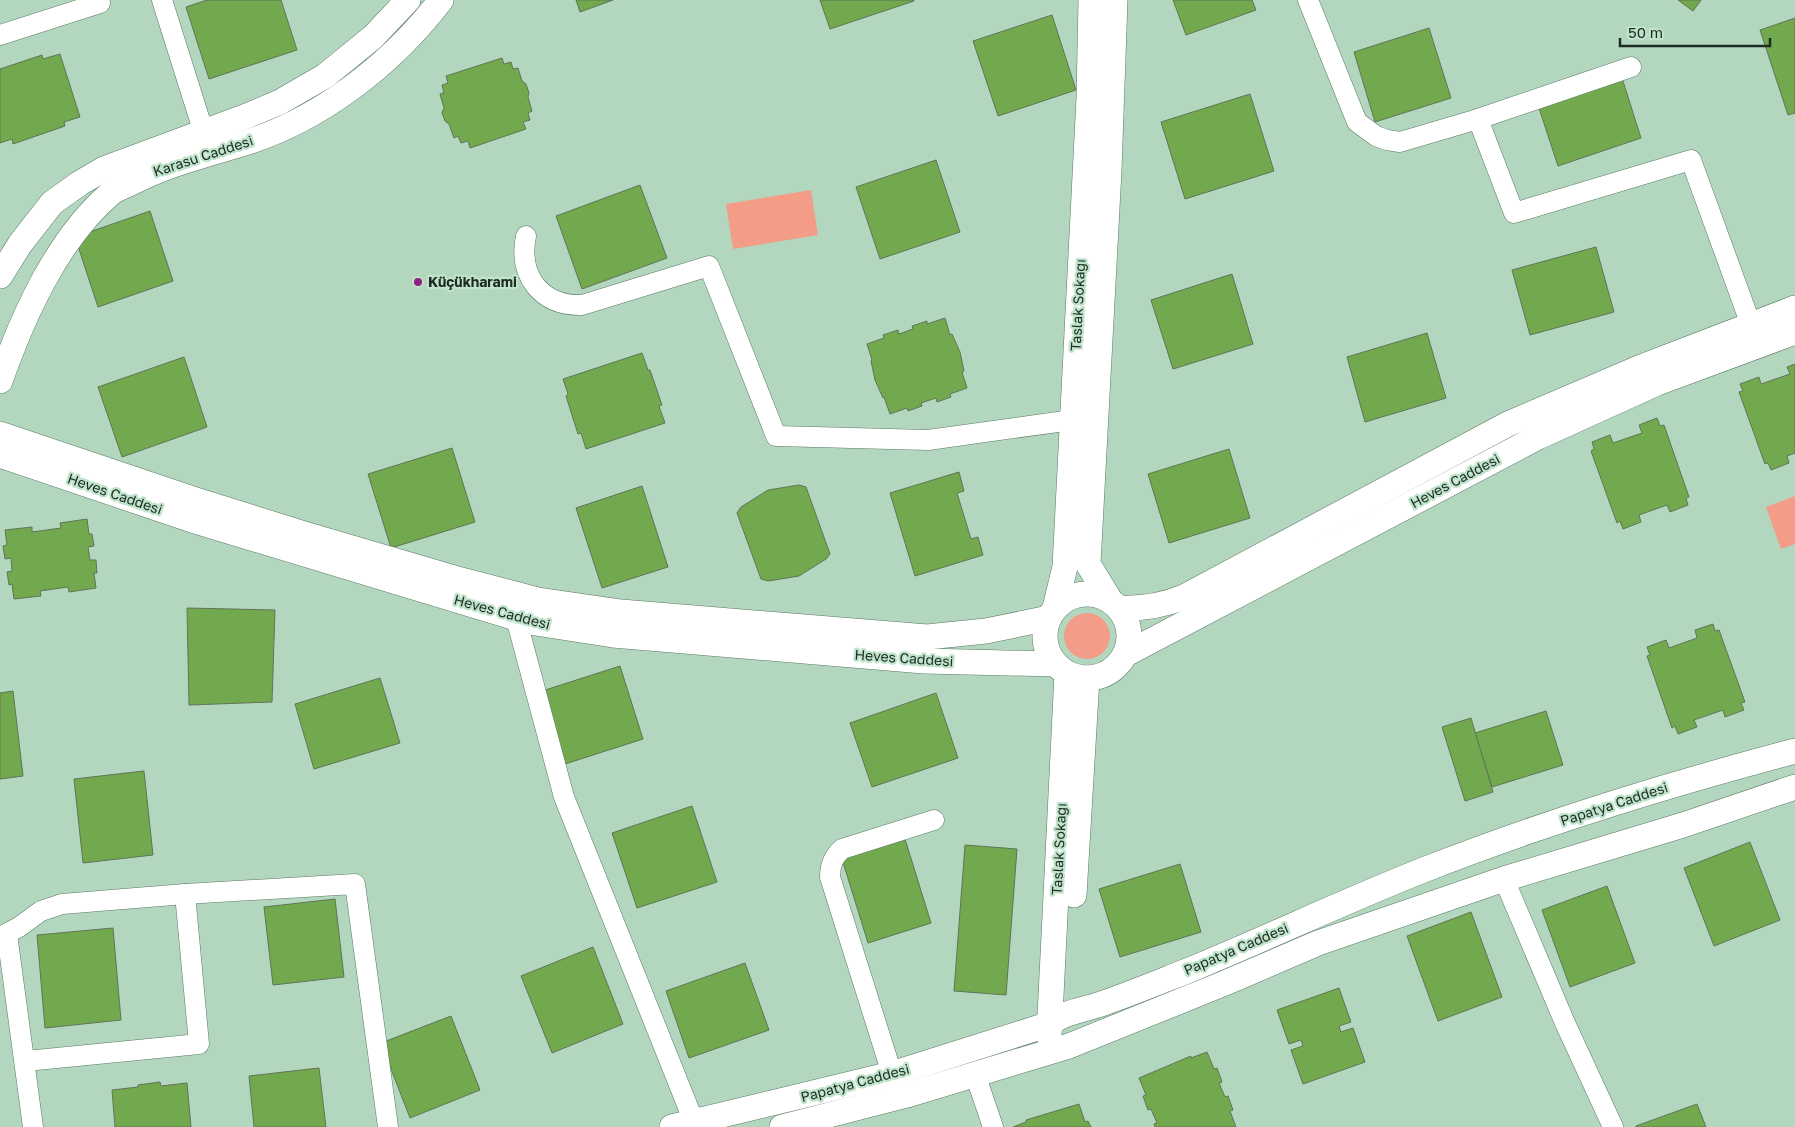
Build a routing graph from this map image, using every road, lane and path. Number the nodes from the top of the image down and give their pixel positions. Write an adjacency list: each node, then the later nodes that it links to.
1 (162, 0): 11 (street)
2 (408, 0): 11 (street, Karasu Caddesi)
3 (441, 0): 11 (street, Karasu Caddesi)
4 (1091, 0): 18 (street, Taslak Sokağı)
5 (1114, 0): 22 (street, Taslak Sokağı)
6 (1308, 0): 10 (street)
7 (100, 3): 8 (street)
8 (0, 35)
9 (1631, 67): 10 (street)
10 (1478, 119): 15 (street)
11 (206, 142): 13 (street, Karasu Caddesi); 17 (street, Karasu Caddesi)
12 (526, 236): 18 (street)
13 (0, 276)
14 (1795, 308): 15 (street, Heves Caddesi)
15 (1751, 325): 22 (street, Heves Caddesi)
16 (1795, 332): 25 (street, Heves Caddesi)
17 (0, 381)
18 (1072, 420): 23 (street, Taslak Sokağı)
19 (0, 434): 21 (street, Heves Caddesi)
20 (0, 455): 24 (street, Heves Caddesi)
21 (509, 593): 23 (street, Heves Caddesi); 24 (street)
22 (1115, 604): 23 (street); 25 (street)
23 (1052, 613): 26 (street)
24 (516, 618): 26 (street, Heves Caddesi); 39 (street)
25 (1126, 654): 26 (street)
26 (1070, 672): 33 (street, Taslak Sokağı)
27 (1795, 751): 33 (street, Papatya Caddesi)
28 (1795, 788): 30 (street, Papatya Caddesi)
29 (934, 820): 36 (street)
30 (1504, 879): 34 (street, Papatya Caddesi); 44 (street)
31 (185, 894): 32 (street); 35 (street); 41 (street)
32 (4, 936): 35 (street)
33 (1058, 1020): 34 (street); 36 (street, Papatya Caddesi)
34 (1066, 1046): 37 (street, Papatya Caddesi)
35 (26, 1061): 40 (street)
36 (892, 1074): 39 (street, Papatya Caddesi)
37 (975, 1074): 38 (street, Papatya Caddesi); 43 (street)
38 (838, 1120): 42 (street, Papatya Caddesi)
39 (683, 1124)
40 (33, 1127)
41 (388, 1127)
42 (782, 1127)
43 (993, 1127)
44 (1613, 1127)

